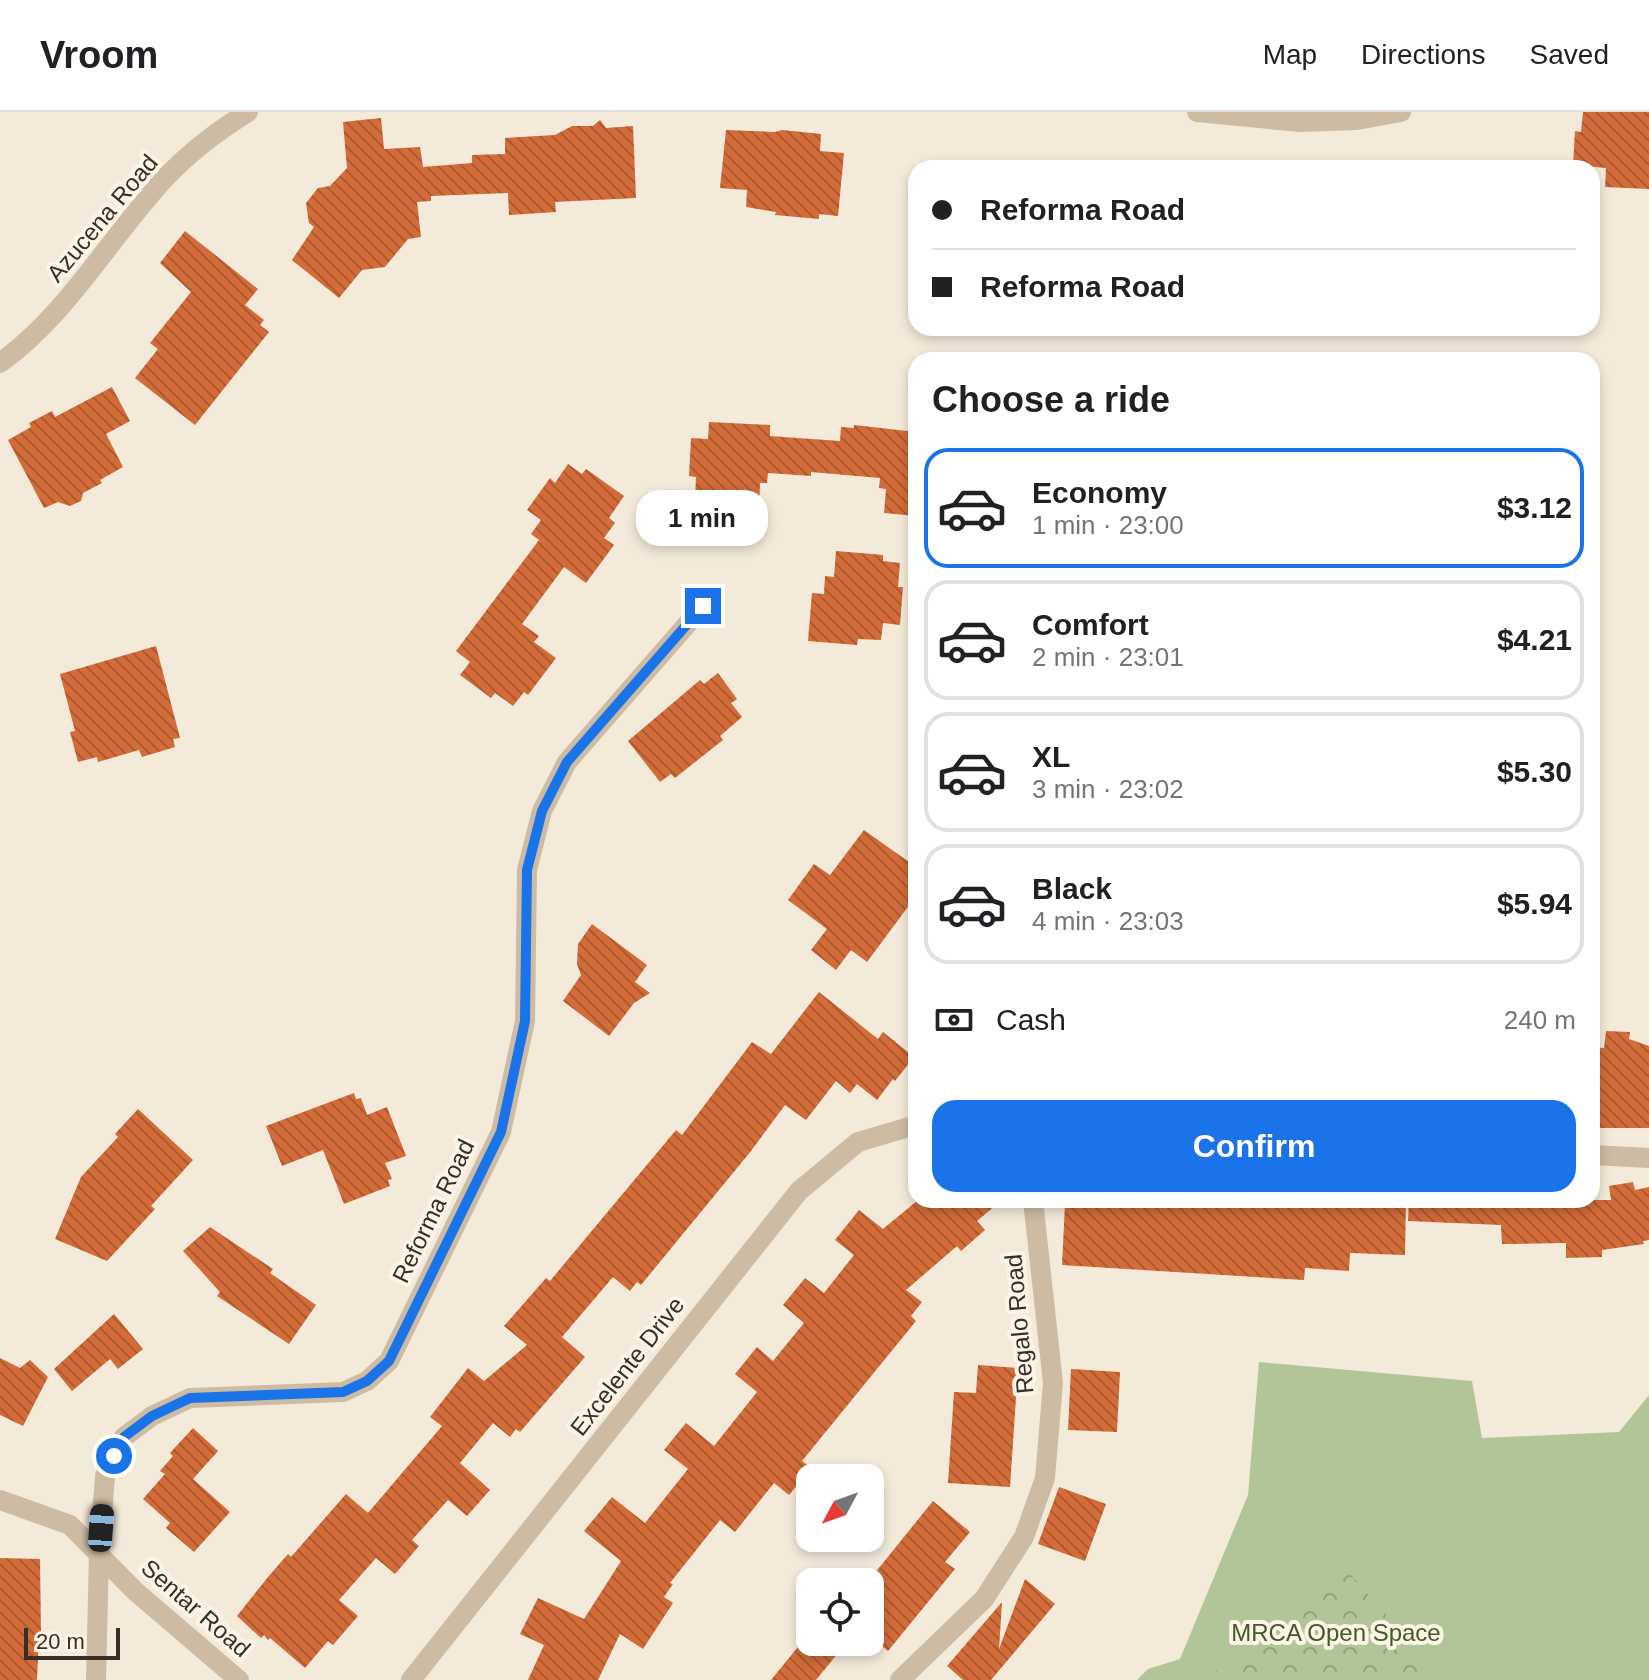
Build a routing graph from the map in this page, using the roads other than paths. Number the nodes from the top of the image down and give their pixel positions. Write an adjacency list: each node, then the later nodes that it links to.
1 (248, 112): 4 (street, Azucena Road)
2 (1197, 112): 3 (street)
3 (1401, 112)
4 (0, 363)
5 (703, 606): 11 (street, Reforma Road)
6 (908, 1127): 14 (street, Excelente Drive)
7 (1600, 1155): 8 (street)
8 (1649, 1158)
9 (1034, 1208): 15 (street, Regalo Road)
10 (0, 1500): 11 (street, Sentar Road)
11 (99, 1554): 12 (street, Reforma Road); 13 (street, Sentar Road)
12 (96, 1680)
13 (239, 1680)
14 (411, 1680)
15 (900, 1680)

